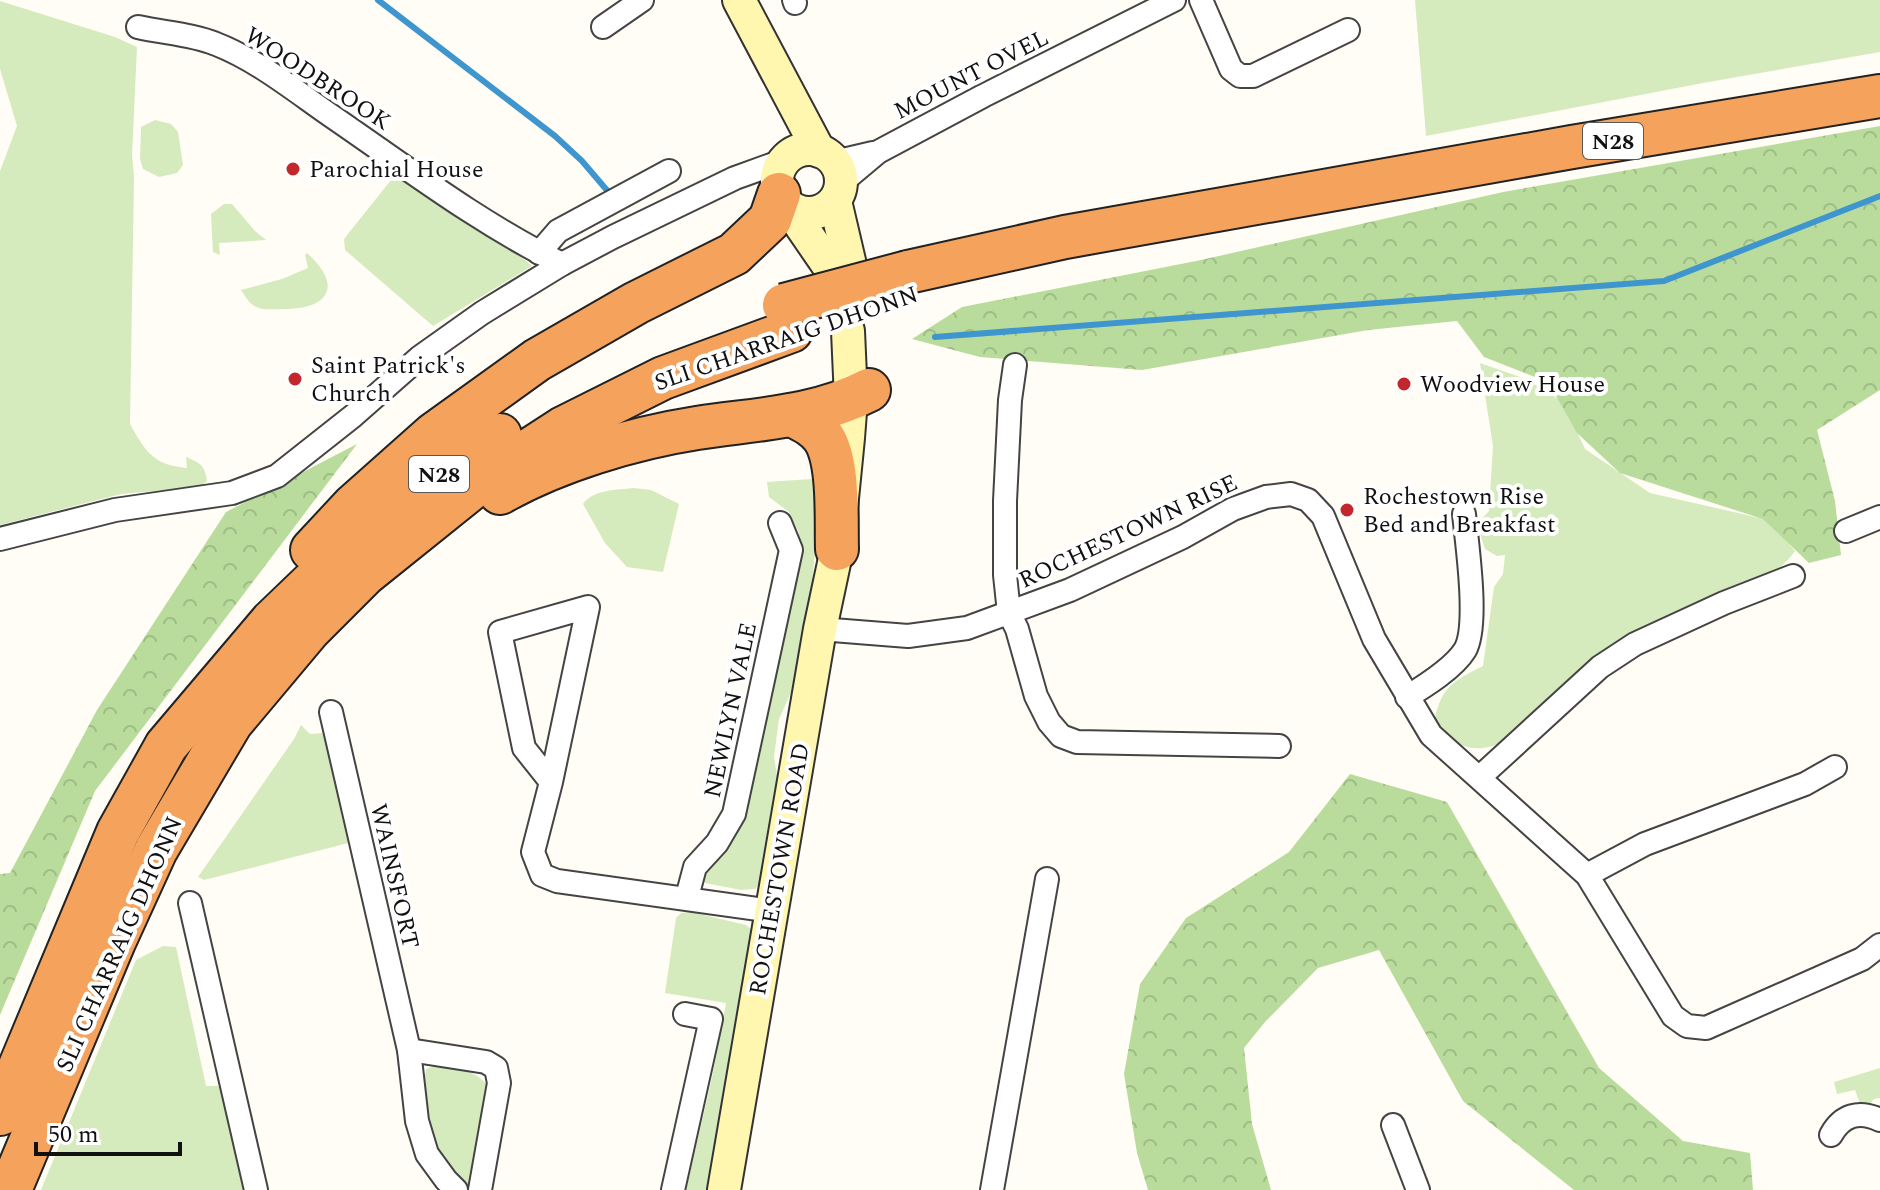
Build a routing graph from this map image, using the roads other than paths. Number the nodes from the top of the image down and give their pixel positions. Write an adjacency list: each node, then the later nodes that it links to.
1 (642, 0): 6 (street)
2 (739, 0): 8 (main road, ROCHESTOWN ROAD)
3 (1174, 0): 11 (street, MOUNT OVEL)
4 (1201, 0): 7 (street)
5 (138, 27): 13 (street, WOODBROOK)
6 (603, 27)
7 (1348, 30)
8 (776, 73): 11 (main road, ROCHESTOWN ROAD); 12 (main road, ROCHESTOWN ROAD)
9 (1880, 96): 15 (highway, SLI CHARRAIG DHONN / N28, bridge)
10 (669, 171): 13 (street)
11 (831, 173): 12 (main road); 12 (main road); 17 (main road, ROCHESTOWN ROAD)
12 (783, 181): 14 (street); 17 (main road, ROCHESTOWN ROAD); 31 (highway)
13 (539, 253): 14 (street, WOODBROOK)
14 (562, 264): 23 (street)
15 (788, 318): 25 (highway, SLI CHARRAIG DHONN / N28); 31 (highway, SLI CHARRAIG DHONN / N28)
16 (1015, 365): 27 (street, ROCHESTOWN RISE)
17 (860, 394): 18 (highway); 24 (main road, ROCHESTOWN ROAD)
18 (792, 415): 24 (highway); 25 (highway)
19 (1464, 514): 29 (street)
20 (1880, 517): 22 (street)
21 (780, 523): 38 (street, NEWLYN VALE)
22 (1846, 531)
23 (0, 539)
24 (837, 549): 28 (main road, ROCHESTOWN ROAD)
25 (365, 574): 49 (highway, SLI CHARRAIG DHONN / N28)
26 (1793, 576): 34 (street)
27 (1009, 613): 28 (street, ROCHESTOWN RISE); 29 (street, ROCHESTOWN RISE); 32 (street, ROCHESTOWN RISE)
28 (820, 629): 40 (main road, ROCHESTOWN ROAD)
29 (1407, 697): 34 (street, ROCHESTOWN RISE)
30 (331, 712): 43 (street, WAINSFORT)
31 (166, 746): 44 (highway, SLI CHARRAIG DHONN / N28)
32 (1279, 746)
33 (1835, 767): 36 (street)
34 (1480, 777): 36 (street, ROCHESTOWN RISE)
35 (551, 782): 35 (street); 38 (street)
36 (1587, 875): 41 (street, ROCHESTOWN RISE)
37 (1047, 879): 48 (street)
38 (687, 897): 40 (street)
39 (190, 903): 50 (street)
40 (772, 911): 54 (main road, ROCHESTOWN ROAD)
41 (1880, 945)
42 (685, 1014): 53 (street)
43 (409, 1050): 51 (street, WAINSFORT); 52 (street)
44 (0, 1114)
45 (1880, 1120): 47 (street)
46 (1393, 1125): 55 (street)
47 (1831, 1135)
48 (998, 1186)
49 (10, 1190)
50 (256, 1190)
51 (456, 1190)
52 (480, 1190)
53 (673, 1190)
54 (724, 1190)
55 (1418, 1190)

